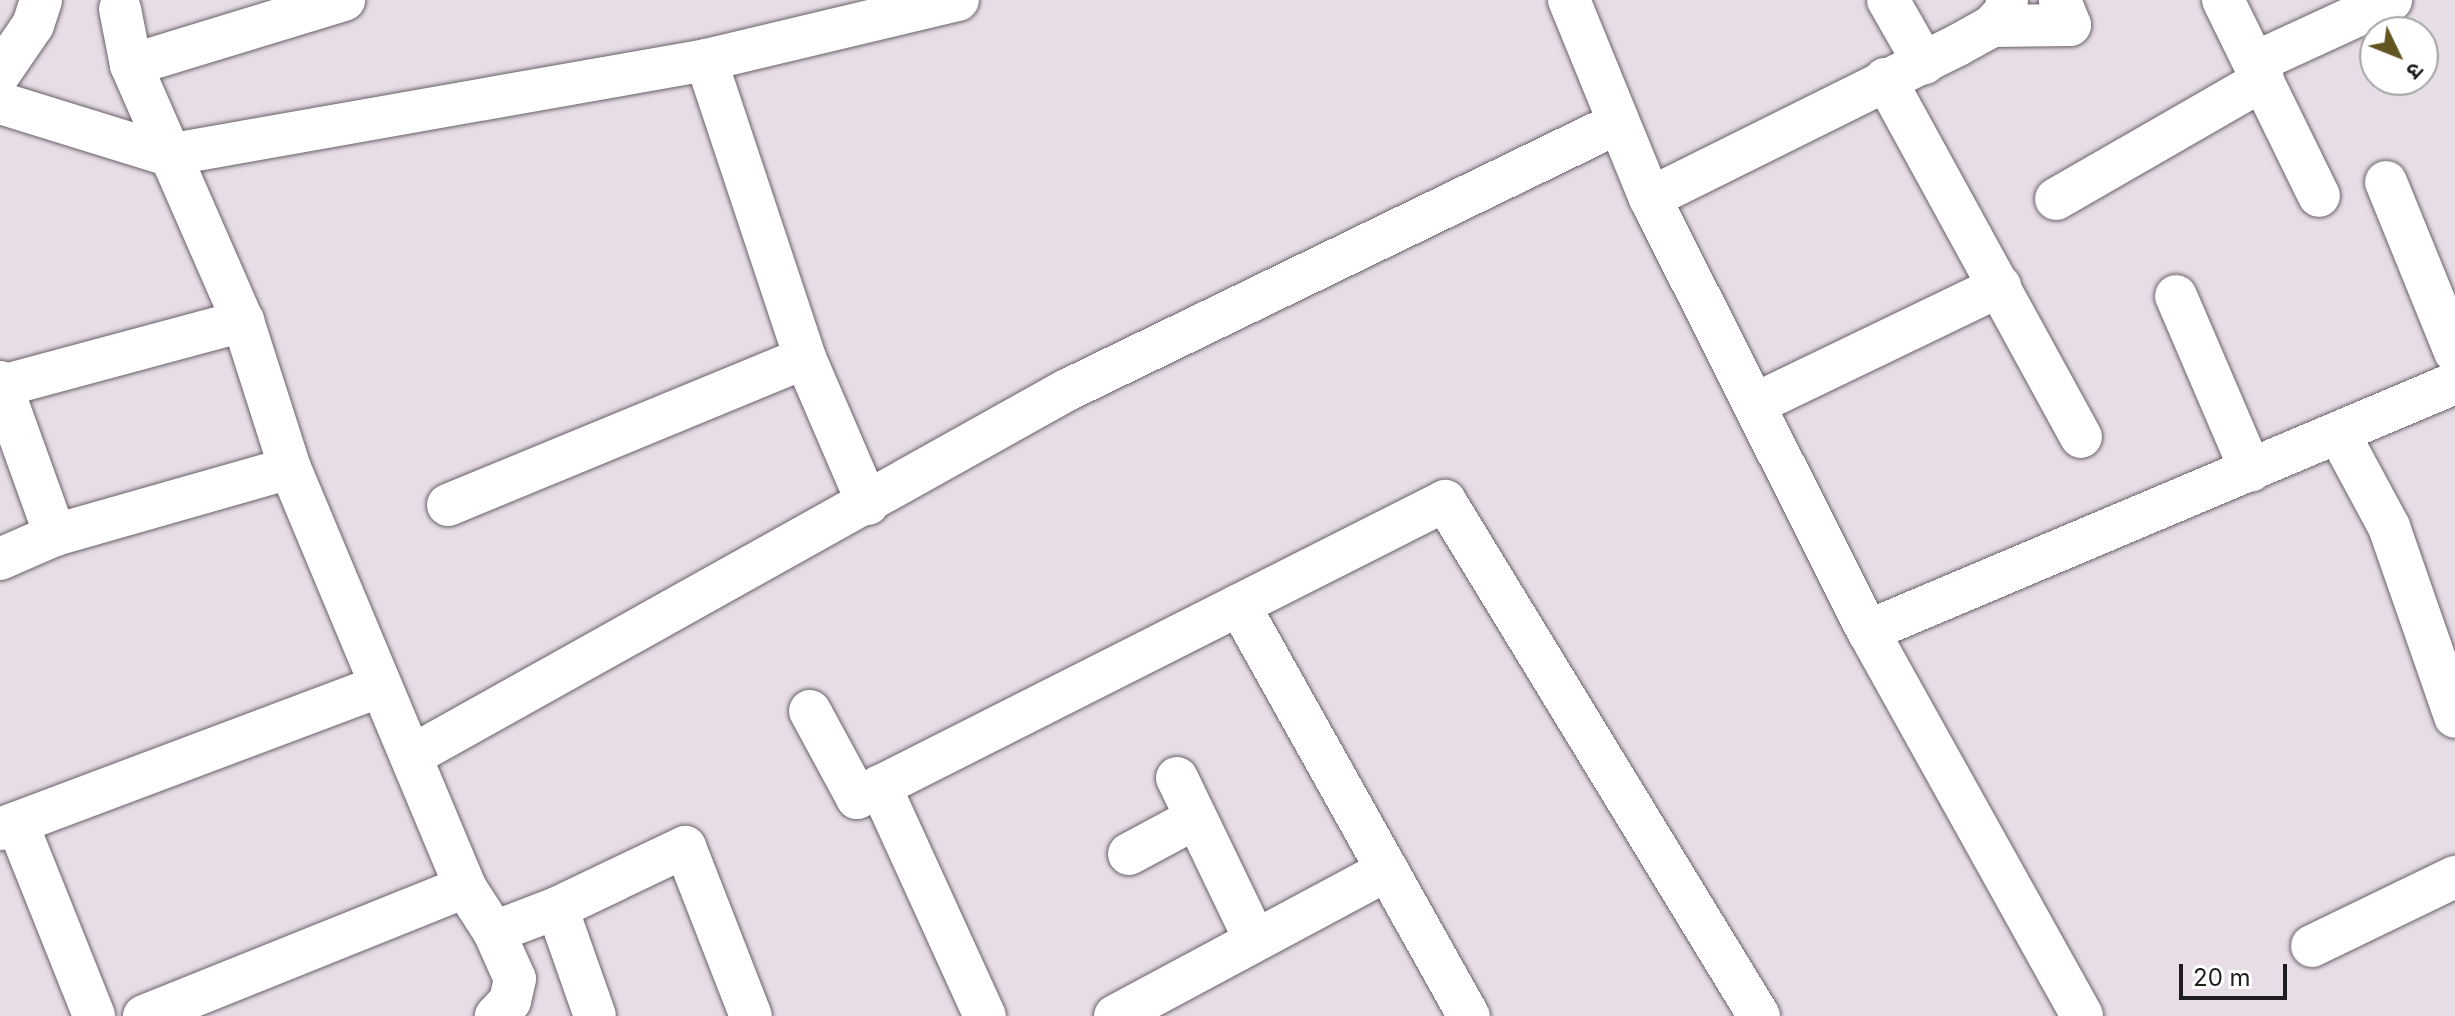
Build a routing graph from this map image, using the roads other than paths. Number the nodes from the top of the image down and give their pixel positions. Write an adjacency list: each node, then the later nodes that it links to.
1 (41, 0): 15 (street)
2 (344, 0): 13 (street)
3 (958, 0): 11 (street)
4 (1569, 0): 18 (street)
5 (1888, 0): 12 (street)
6 (2060, 0): 10 (street)
7 (2223, 0): 14 (street)
8 (2391, 0): 14 (street)
9 (120, 9): 13 (street)
10 (1999, 13): 12 (street)
11 (706, 60): 19 (street); 28 (street)
12 (1924, 63): 16 (street)
13 (131, 65): 19 (street)
14 (2259, 71): 21 (street); 23 (street)
15 (0, 73)
16 (1885, 79): 22 (street); 24 (street)
17 (0, 103): 19 (street)
18 (1616, 124): 22 (street); 36 (street)
19 (168, 155): 26 (street)
20 (2386, 182): 27 (street)
21 (2319, 196)
22 (1650, 198): 31 (street)
23 (2056, 199)
24 (2000, 286): 31 (street); 33 (street)
25 (2176, 296): 35 (street)
26 (243, 321): 30 (street); 34 (street)
27 (2455, 352)
28 (805, 358): 36 (street); 37 (street)
29 (2455, 383): 32 (street)
30 (1, 384): 38 (street)
31 (1755, 404): 41 (street)
32 (2339, 434): 35 (street); 44 (street)
33 (2081, 437)
34 (290, 468): 38 (street); 42 (street)
35 (2251, 471): 41 (street)
36 (868, 504): 45 (street)
37 (448, 505)
38 (55, 535): 39 (street)
39 (0, 559)
40 (1239, 605): 47 (street); 51 (street); 66 (street)
41 (1868, 631): 67 (street)
42 (380, 686): 45 (street); 49 (street)
43 (810, 711): 47 (street)
44 (2455, 717)
45 (413, 755): 53 (street)
46 (1177, 778): 48 (street)
47 (880, 786): 63 (street)
48 (1196, 818): 50 (street); 56 (street)
49 (8, 826): 58 (street)
50 (1129, 854)
51 (1387, 870): 56 (street); 65 (street)
52 (2455, 877): 57 (street)
53 (465, 887): 55 (street); 59 (street)
54 (557, 908): 55 (street); 61 (street); 62 (street)
55 (494, 932): 60 (street)
56 (1254, 938): 64 (street)
57 (2312, 946)
58 (94, 1016)
59 (144, 1016)
60 (496, 1016)
61 (595, 1016)
62 (751, 1016)
63 (985, 1016)
64 (1115, 1016)
65 (1469, 1016)
66 (1759, 1016)
67 (2082, 1016)

